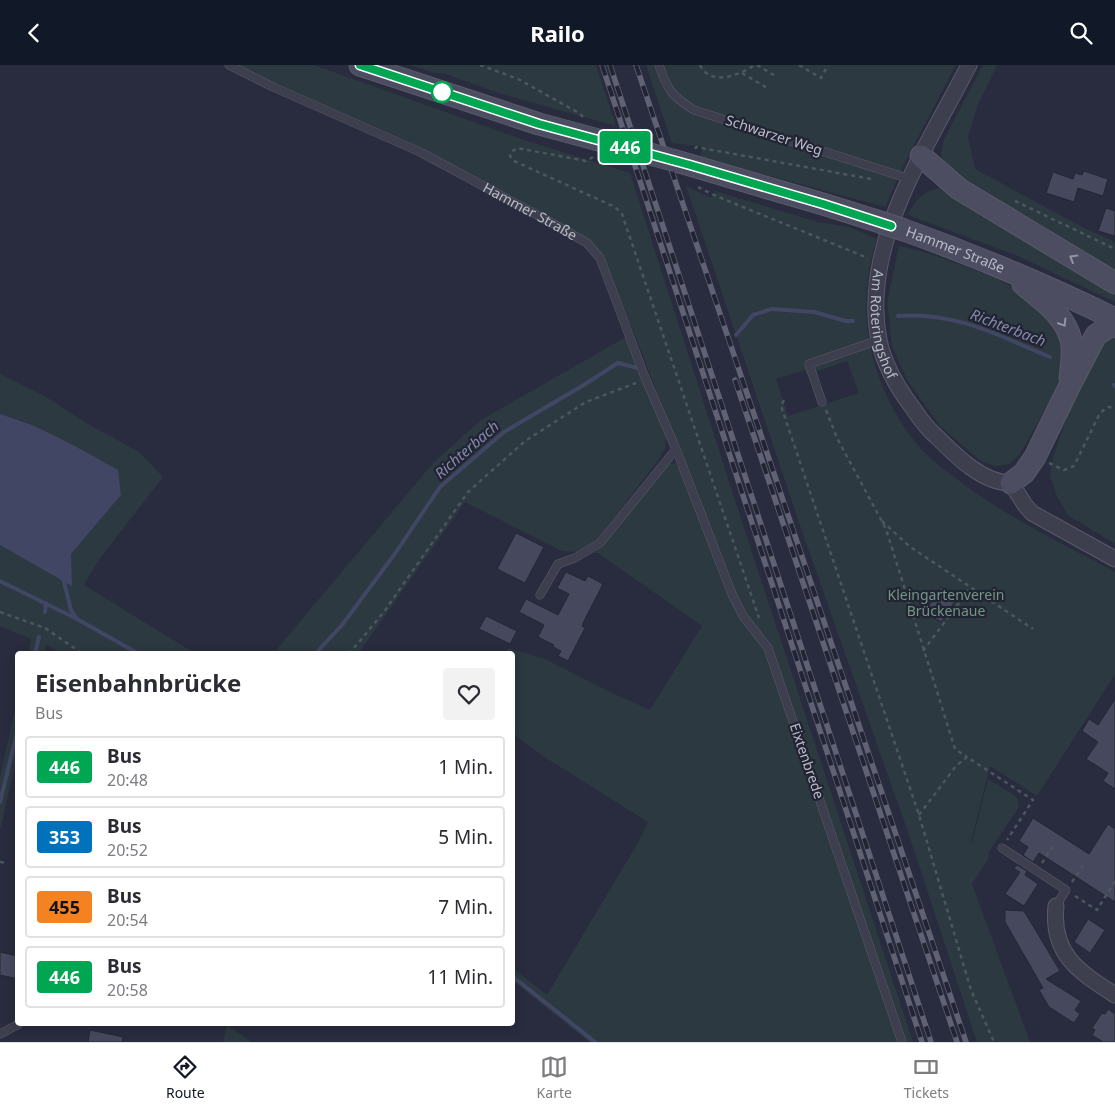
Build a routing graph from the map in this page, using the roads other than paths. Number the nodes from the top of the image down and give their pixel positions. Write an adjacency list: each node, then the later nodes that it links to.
1 (229, 65): 14 (lane, Hammer Straße)
2 (360, 65): 7 (main road, Hammer Straße, bridge)
3 (659, 65): 6 (lane, Schwarzer Weg)
4 (969, 65): 5 (street, Am Röteringshof)
5 (921, 156): 6 (street, Am Röteringshof); 8 (main road, one-way to 5)
6 (910, 179): 11 (street, Am Röteringshof)
7 (1002, 267): 9 (main road, Hammer Straße); 12 (main road, one-way to 12)
8 (1115, 283)
9 (1115, 319)
10 (1115, 326): 12 (main road)
11 (879, 340): 13 (lane); 15 (street, Am Röteringshof)
12 (1070, 385): 15 (main road)
13 (822, 402)
14 (676, 449): 16 (lane, Hammer Straße); 18 (lane)
15 (1011, 483): 17 (street)
16 (691, 491): 24 (lane, Eixtenbrede)
17 (1115, 559)
18 (540, 595)
19 (1002, 848): 20 (lane)
20 (1056, 906): 21 (street)
21 (1115, 995)
22 (16, 1026): 23 (lane)
23 (0, 1034)
24 (902, 1042)

